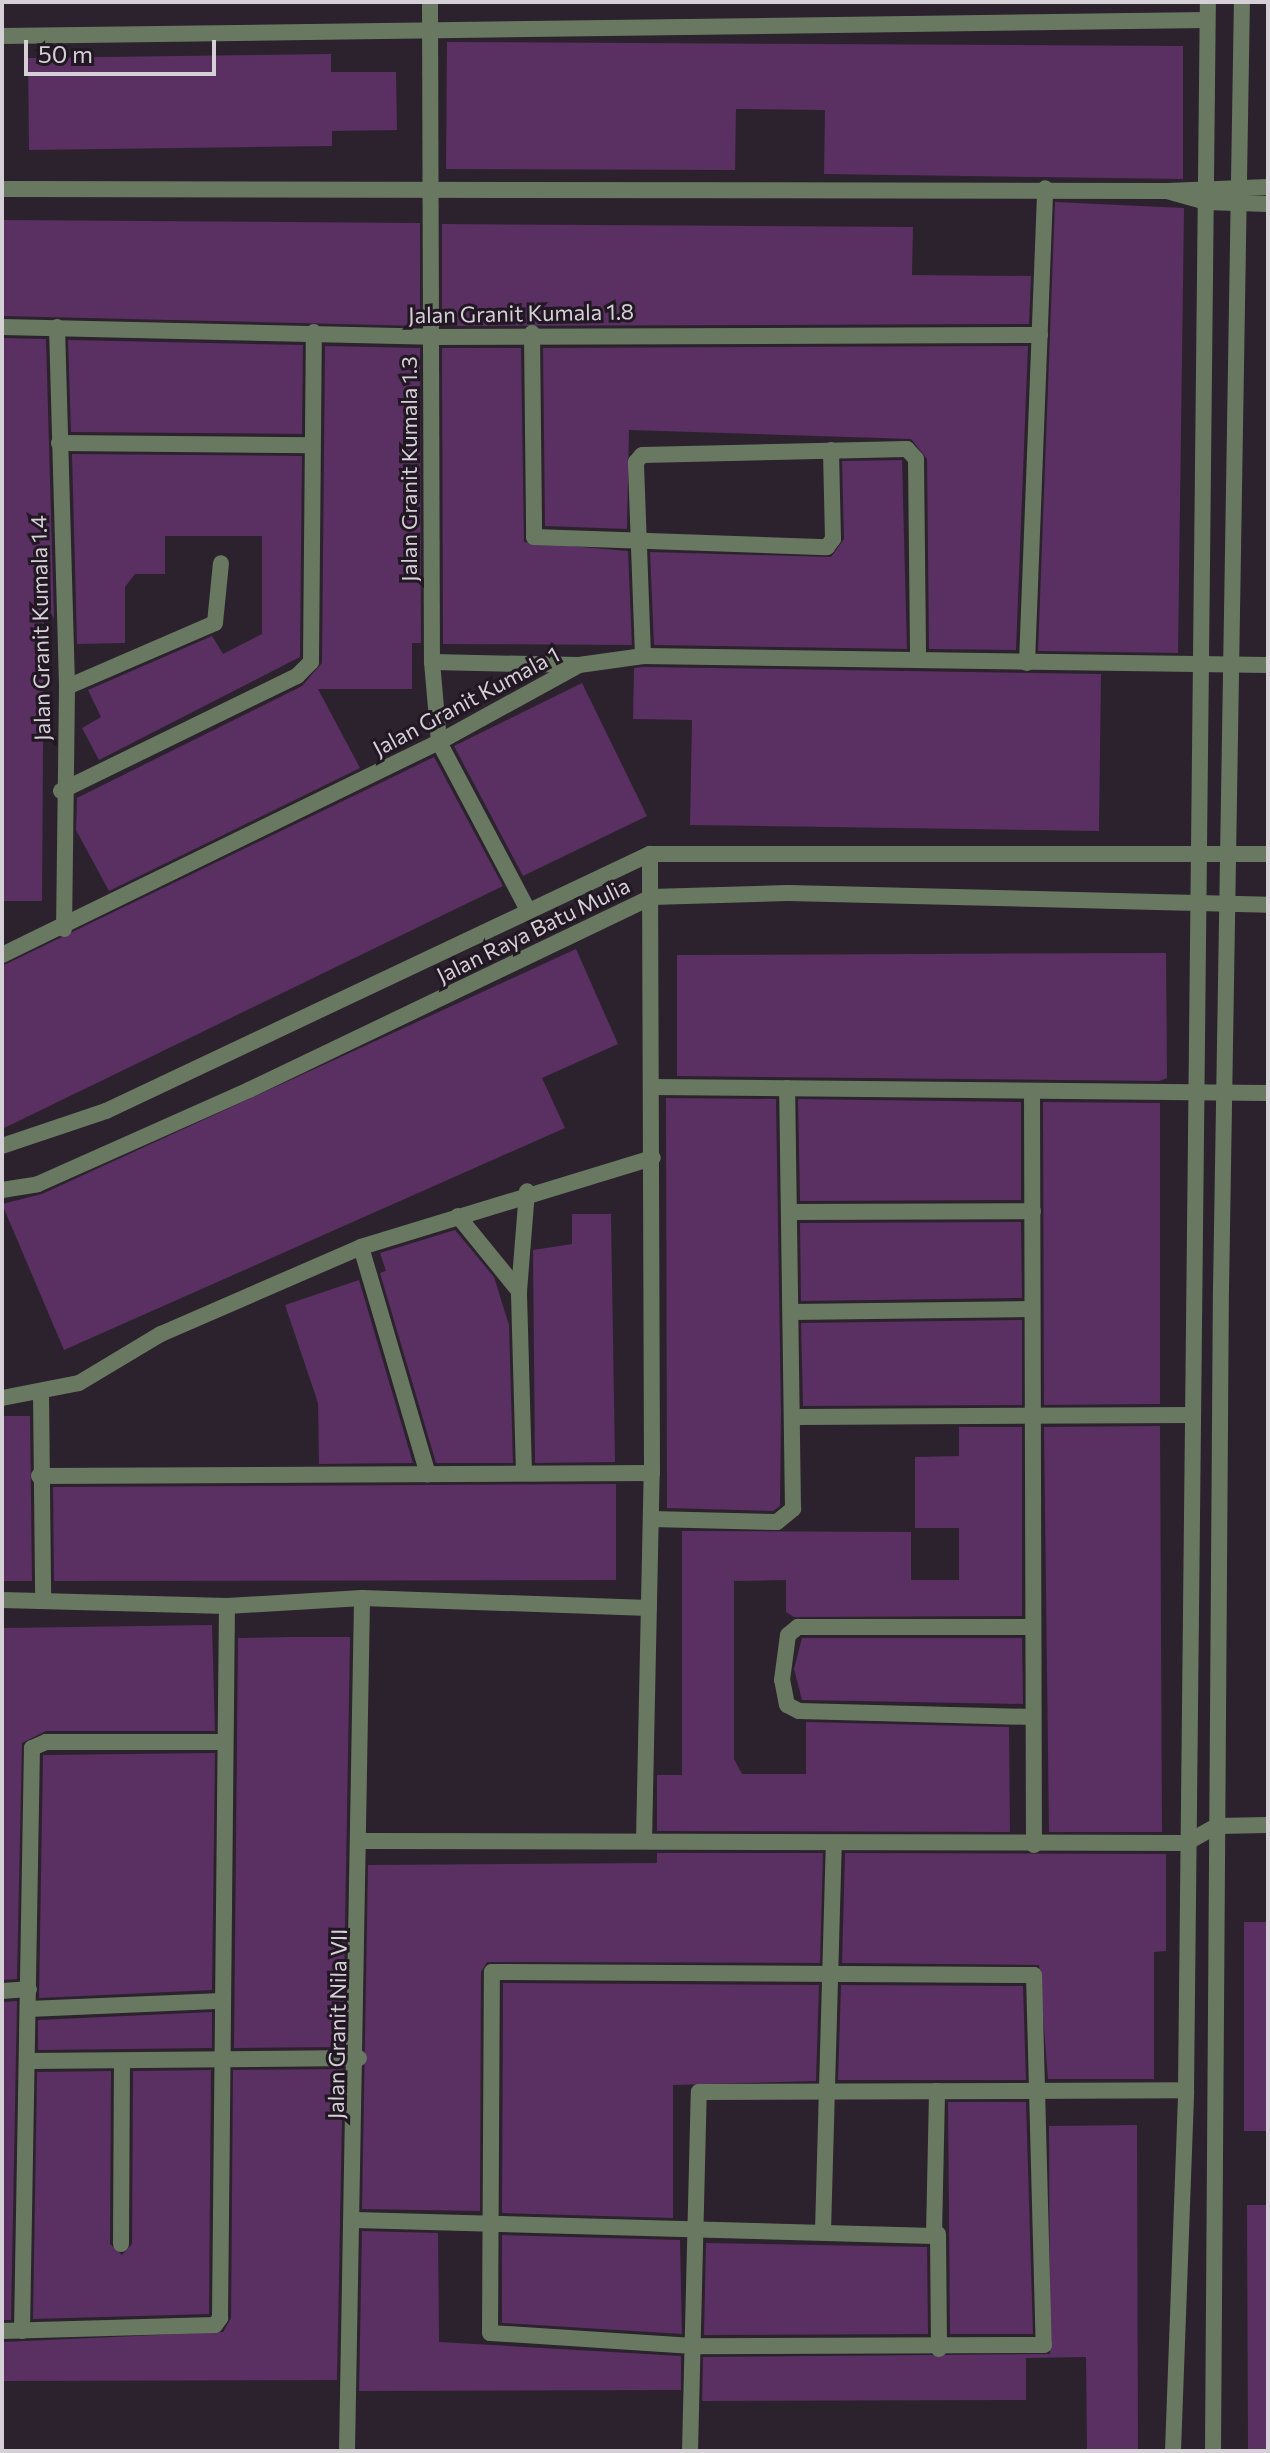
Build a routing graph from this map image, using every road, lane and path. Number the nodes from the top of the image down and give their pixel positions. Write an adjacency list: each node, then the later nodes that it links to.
1 (430, 2): 5 (street, Jalan Granit Kumala 1.3)
2 (1208, 2): 4 (street)
3 (1242, 2): 11 (street)
4 (1207, 20): 5 (street); 10 (street)
5 (429, 32): 6 (street); 12 (street, Jalan Granit Kumala 1.3)
6 (2, 36)
7 (1268, 187): 11 (street)
8 (1045, 188): 10 (street); 12 (street); 18 (street)
9 (2, 189): 12 (street)
10 (1206, 194): 11 (street); 30 (street)
11 (1244, 194): 13 (street); 31 (street)
12 (430, 195): 19 (street, Jalan Granit Kumala 1.3)
13 (1268, 204)
14 (2, 327): 15 (street, Jalan Granit Kumala 1.8)
15 (57, 327): 16 (street, Jalan Granit Kumala 1.8); 20 (street, Jalan Granit Kumala 1.4)
16 (314, 332): 19 (street, Jalan Granit Kumala 1.8); 21 (street)
17 (532, 333): 18 (street, Jalan Granit Kumala 1.8); 19 (street, Jalan Granit Kumala 1.8); 23 (street)
18 (1040, 335): 28 (street)
19 (431, 337): 27 (street, Jalan Granit Kumala 1.3)
20 (59, 443): 21 (street); 33 (street, Jalan Granit Kumala 1.4)
21 (312, 445): 35 (street)
22 (831, 450): 23 (street); 23 (street); 26 (street)
23 (640, 541): 25 (street)
24 (221, 563): 33 (street)
25 (643, 656): 26 (street, Jalan Granit Kumala 1); 29 (street, Jalan Granit Kumala 1)
26 (918, 657): 28 (street, Jalan Granit Kumala 1)
27 (432, 662): 29 (street); 34 (street, Jalan Granit Kumala 1.3)
28 (1027, 663): 30 (street, Jalan Granit Kumala 1)
29 (579, 665): 34 (street, Jalan Granit Kumala 1)
30 (1198, 665): 31 (street, Jalan Granit Kumala 1); 39 (street)
31 (1231, 665): 32 (street, Jalan Granit Kumala 1); 36 (street)
32 (1268, 665)
33 (67, 687): 35 (street, Jalan Granit Kumala 1.4)
34 (439, 742): 44 (street); 45 (street, Jalan Granit Kumala 1)
35 (61, 791): 45 (street, Jalan Granit Kumala 1.4)
36 (1230, 853): 38 (street); 39 (street); 42 (street)
37 (650, 854): 39 (street); 40 (street); 44 (street)
38 (1268, 854)
39 (1194, 855): 41 (street)
40 (651, 897): 41 (street, Jalan Raya Batu Mulia); 47 (street); 55 (street, Jalan Raya Batu Mulia)
41 (1194, 900): 42 (street, Jalan Raya Batu Mulia); 49 (street)
42 (1231, 905): 43 (street, Jalan Raya Batu Mulia); 51 (street)
43 (1268, 905)
44 (527, 908): 53 (street)
45 (64, 929): 46 (street, Jalan Granit Kumala 1)
46 (2, 955)
47 (653, 1087): 48 (street); 54 (street)
48 (787, 1088): 50 (street); 58 (street)
49 (1193, 1091): 50 (street); 51 (street); 67 (street)
50 (1032, 1092): 57 (street)
51 (1227, 1093): 52 (street); 83 (street)
52 (1268, 1093)
53 (2, 1146)
54 (653, 1158): 56 (street); 70 (street)
55 (2, 1190)
56 (527, 1191): 59 (street); 61 (street)
57 (1033, 1211): 58 (street); 62 (street)
58 (789, 1212): 63 (street)
59 (458, 1216): 60 (street); 61 (street)
60 (361, 1247): 64 (street); 71 (street)
61 (519, 1291): 69 (street)
62 (1032, 1309): 63 (street); 66 (street)
63 (791, 1312): 68 (street)
64 (41, 1392): 65 (street); 72 (street)
65 (2, 1398)
66 (1030, 1415): 67 (street); 68 (street); 79 (street)
67 (1193, 1415): 86 (street)
68 (796, 1417): 73 (street)
69 (524, 1473): 70 (street); 71 (street)
70 (652, 1473): 73 (street)
71 (428, 1474): 72 (street)
72 (39, 1476): 76 (street)
73 (651, 1519): 78 (street)
74 (362, 1598): 77 (street); 78 (street); 84 (street, Jalan Granit Nila VII)
75 (2, 1600): 76 (street)
76 (43, 1600): 77 (street)
77 (227, 1606): 81 (street)
78 (649, 1608): 85 (street)
79 (1032, 1627): 80 (street); 80 (street)
80 (1032, 1717): 88 (street)
81 (225, 1742): 90 (street); 92 (street)
82 (1268, 1825): 83 (street)
83 (1217, 1826): 86 (street); 115 (street)
84 (360, 1841): 85 (street); 94 (street, Jalan Granit Nila VII)
85 (644, 1841): 87 (street)
86 (1186, 1843): 88 (street); 98 (street)
87 (834, 1844): 88 (street); 89 (street)
88 (1034, 1845)
89 (827, 1976): 100 (street); 101 (street); 102 (street)
90 (29, 1989): 91 (street); 93 (street)
91 (2, 1991)
92 (222, 2001): 93 (street); 95 (street)
93 (28, 2009): 96 (street)
94 (359, 2058): 95 (street); 103 (street, Jalan Granit Nila VII)
95 (220, 2060): 97 (street); 109 (street)
96 (27, 2061): 97 (street); 109 (street)
97 (122, 2061): 107 (street)
98 (1186, 2090): 100 (street); 114 (street)
99 (937, 2091): 100 (street); 101 (street); 106 (street)
100 (1039, 2092): 111 (street)
101 (829, 2093): 104 (street); 105 (street)
102 (490, 2219): 103 (street); 104 (street); 110 (street)
103 (355, 2220): 112 (street, Jalan Granit Nila VII)
104 (691, 2225): 105 (street); 110 (street)
105 (823, 2231): 106 (street)
106 (938, 2234): 111 (street)
107 (121, 2244)
108 (2, 2331): 109 (street)
109 (22, 2331)
110 (693, 2346): 111 (street); 113 (street)
111 (939, 2349)
112 (347, 2451)
113 (690, 2451)
114 (1173, 2451)
115 (1213, 2451)

